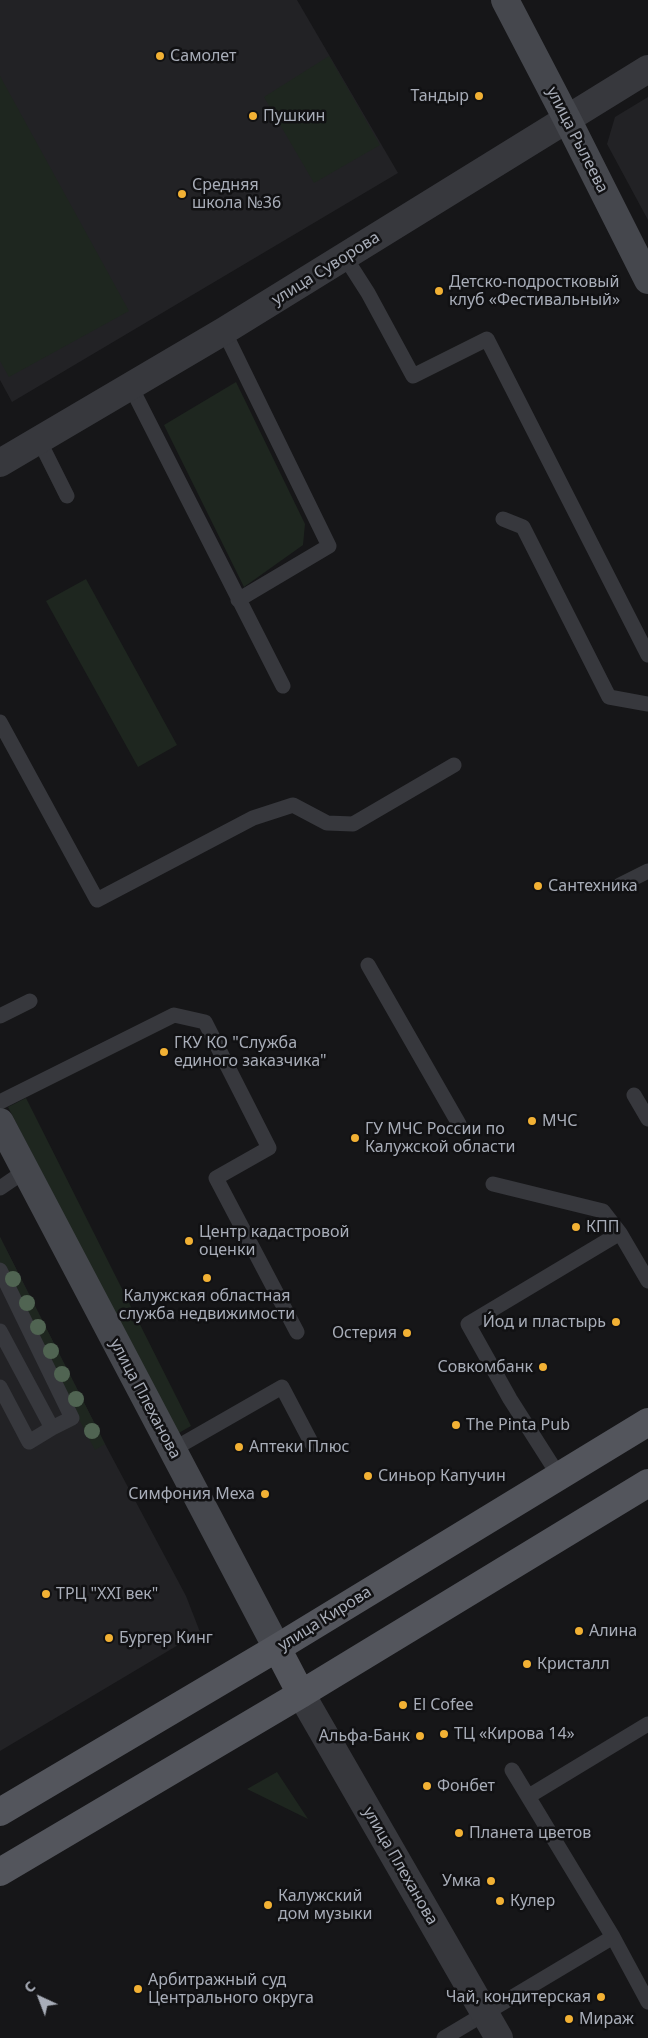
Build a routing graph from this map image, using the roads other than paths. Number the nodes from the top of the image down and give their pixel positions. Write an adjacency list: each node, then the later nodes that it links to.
1 (505, 0): 3 (main road, улица Рылеева)
2 (648, 69): 3 (street, улица Суворова)
3 (568, 119): 4 (street, улица Суворова); 5 (main road, улица Рылеева)
4 (345, 257): 6 (street, улица Суворова); 13 (lane)
5 (648, 280)
6 (224, 331): 7 (street, улица Суворова); 12 (lane)
7 (130, 387): 8 (street, улица Суворова); 12 (lane)
8 (39, 440): 9 (street, улица Суворова); 10 (lane)
9 (0, 463)
10 (67, 496)
11 (502, 519): 15 (lane)
12 (238, 600): 14 (lane)
13 (648, 655)
14 (283, 686)
15 (648, 704)
16 (0, 722): 17 (lane)
17 (454, 765)
18 (648, 871): 19 (lane)
19 (620, 885)
20 (368, 965): 27 (lane)
21 (30, 1001): 22 (lane)
22 (0, 1016)
23 (634, 1095): 25 (lane)
24 (0, 1102): 35 (lane)
25 (648, 1119)
26 (0, 1122): 28 (main road, улица Плеханова)
27 (459, 1124)
28 (25, 1171): 30 (lane); 40 (main road, улица Плеханова)
29 (493, 1184): 31 (lane)
30 (0, 1188)
31 (620, 1232): 33 (lane); 41 (lane)
32 (0, 1270): 38 (lane)
33 (648, 1281)
34 (0, 1331): 38 (lane)
35 (297, 1332)
36 (0, 1387): 38 (lane)
37 (648, 1422): 41 (main road, улица Кирова)
38 (52, 1428)
39 (312, 1444): 40 (lane)
40 (172, 1450): 43 (main road, улица Плеханова)
41 (559, 1476): 43 (main road, улица Кирова)
42 (648, 1483): 44 (main road)
43 (277, 1648): 44 (main road); 48 (main road, улица Кирова)
44 (301, 1694): 49 (main road); 52 (street, улица Плеханова)
45 (648, 1724): 47 (lane)
46 (512, 1770): 47 (lane)
47 (529, 1796): 50 (lane)
48 (0, 1812)
49 (0, 1872)
50 (613, 1937): 51 (lane); 52 (lane)
51 (648, 2002)
52 (485, 2012): 53 (lane); 54 (street, улица Плеханова)
53 (444, 2038)
54 (499, 2038)

